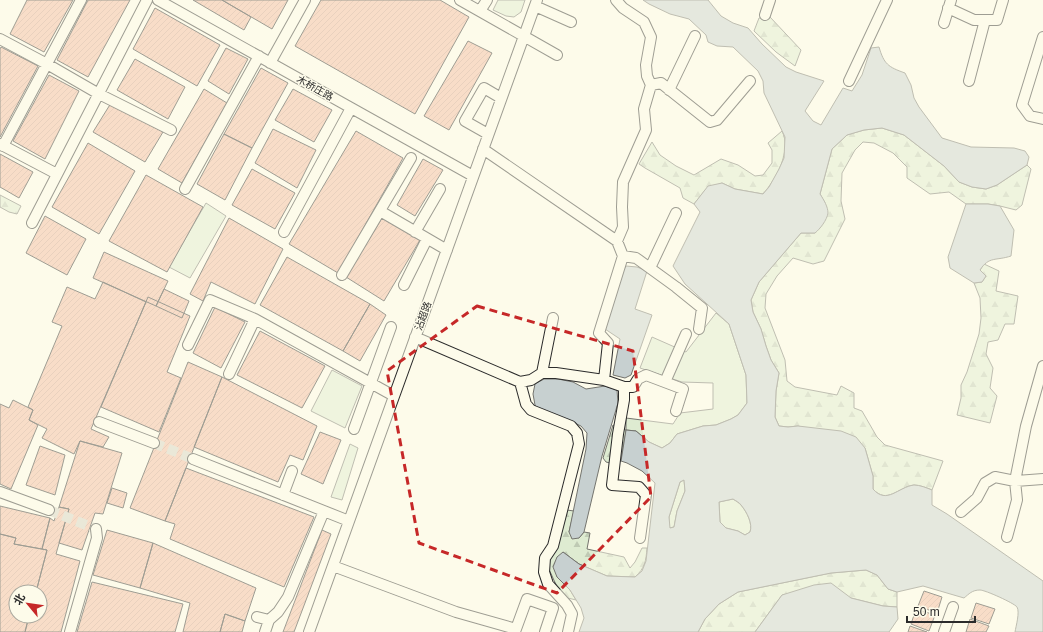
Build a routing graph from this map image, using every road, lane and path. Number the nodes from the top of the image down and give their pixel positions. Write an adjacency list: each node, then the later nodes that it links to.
1 (81, 0): 25 (street)
2 (147, 0): 31 (street)
3 (158, 0): 23 (street, 木桥庄路)
4 (305, 0): 24 (street)
5 (460, 0): 13 (street)
6 (487, 0): 13 (street)
7 (616, 0): 29 (street)
8 (770, 0): 14 (street)
9 (887, 0): 27 (street)
10 (1003, 0): 15 (street)
11 (536, 3): 16 (street); 18 (street, 沾超路)
12 (950, 4): 15 (street); 17 (street)
13 (480, 11): 18 (street)
14 (765, 15)
15 (985, 20): 28 (street)
16 (571, 22)
17 (944, 23)
18 (524, 35): 22 (street); 32 (street, 沾超路)
19 (695, 36): 30 (street)
20 (1043, 37): 34 (street)
21 (0, 39): 25 (street)
22 (558, 55)
23 (259, 56): 24 (street, 木桥庄路); 42 (street)
24 (270, 63): 33 (street, 木桥庄路)
25 (47, 64): 31 (street); 37 (street)
26 (750, 81): 30 (street)
27 (849, 81)
28 (969, 81)
29 (651, 85): 30 (street); 50 (street)
30 (669, 90)
31 (99, 94): 35 (street); 40 (street)
32 (501, 98): 36 (street, 沾超路); 36 (street)
33 (351, 108): 41 (street, 木桥庄路); 47 (street)
34 (1043, 119)
35 (171, 130)
36 (488, 134): 38 (street, 沾超路)
37 (2, 145): 40 (street)
38 (483, 150): 41 (street, 沾超路); 50 (street)
39 (412, 158): 44 (street)
40 (57, 174): 46 (street)
41 (473, 176): 51 (street, 沾超路)
42 (186, 189)
43 (440, 189): 48 (street)
44 (380, 211): 48 (street); 54 (street)
45 (676, 213): 53 (street)
46 (32, 224)
47 (284, 232)
48 (415, 232): 49 (street)
49 (427, 239): 51 (street); 55 (street)
50 (617, 241): 52 (street)
51 (447, 250): 61 (street, 沾超路)
52 (623, 256): 53 (street); 66 (street)
53 (650, 268): 59 (street)
54 (342, 275)
55 (404, 285)
56 (553, 318): 64 (street)
57 (256, 319): 62 (street); 65 (street); 69 (street)
58 (391, 327): 69 (street)
59 (699, 329)
60 (686, 334): 68 (street)
61 (415, 337): 67 (street); 71 (street, 沾超路)
62 (188, 345)
63 (1043, 366): 79 (street)
64 (542, 373): 66 (street); 67 (street)
65 (229, 374)
66 (604, 380): 70 (street)
67 (520, 382): 97 (street)
68 (665, 382): 70 (street); 72 (street)
69 (370, 383): 71 (street); 74 (street)
70 (624, 387): 88 (street)
71 (394, 396): 85 (street, 沾超路)
72 (676, 411)
73 (99, 422): 75 (street)
74 (354, 429)
75 (154, 443)
76 (193, 459): 81 (street)
77 (292, 471): 81 (street)
78 (1043, 479): 79 (street)
79 (1015, 481): 84 (street); 87 (street)
80 (0, 492): 82 (street)
81 (282, 495): 83 (street)
82 (49, 510)
83 (324, 511): 85 (street); 92 (street)
84 (961, 512)
85 (349, 521): 89 (street, 沾超路)
86 (96, 529): 93 (street)
87 (1007, 537)
88 (640, 538)
89 (333, 566): 95 (street, 沾超路); 96 (street)
90 (953, 607): 98 (street)
91 (257, 617): 92 (street)
92 (269, 620): 94 (street)
93 (70, 632)
94 (265, 632)
95 (309, 632)
96 (544, 632)
97 (568, 632)
98 (944, 632)

